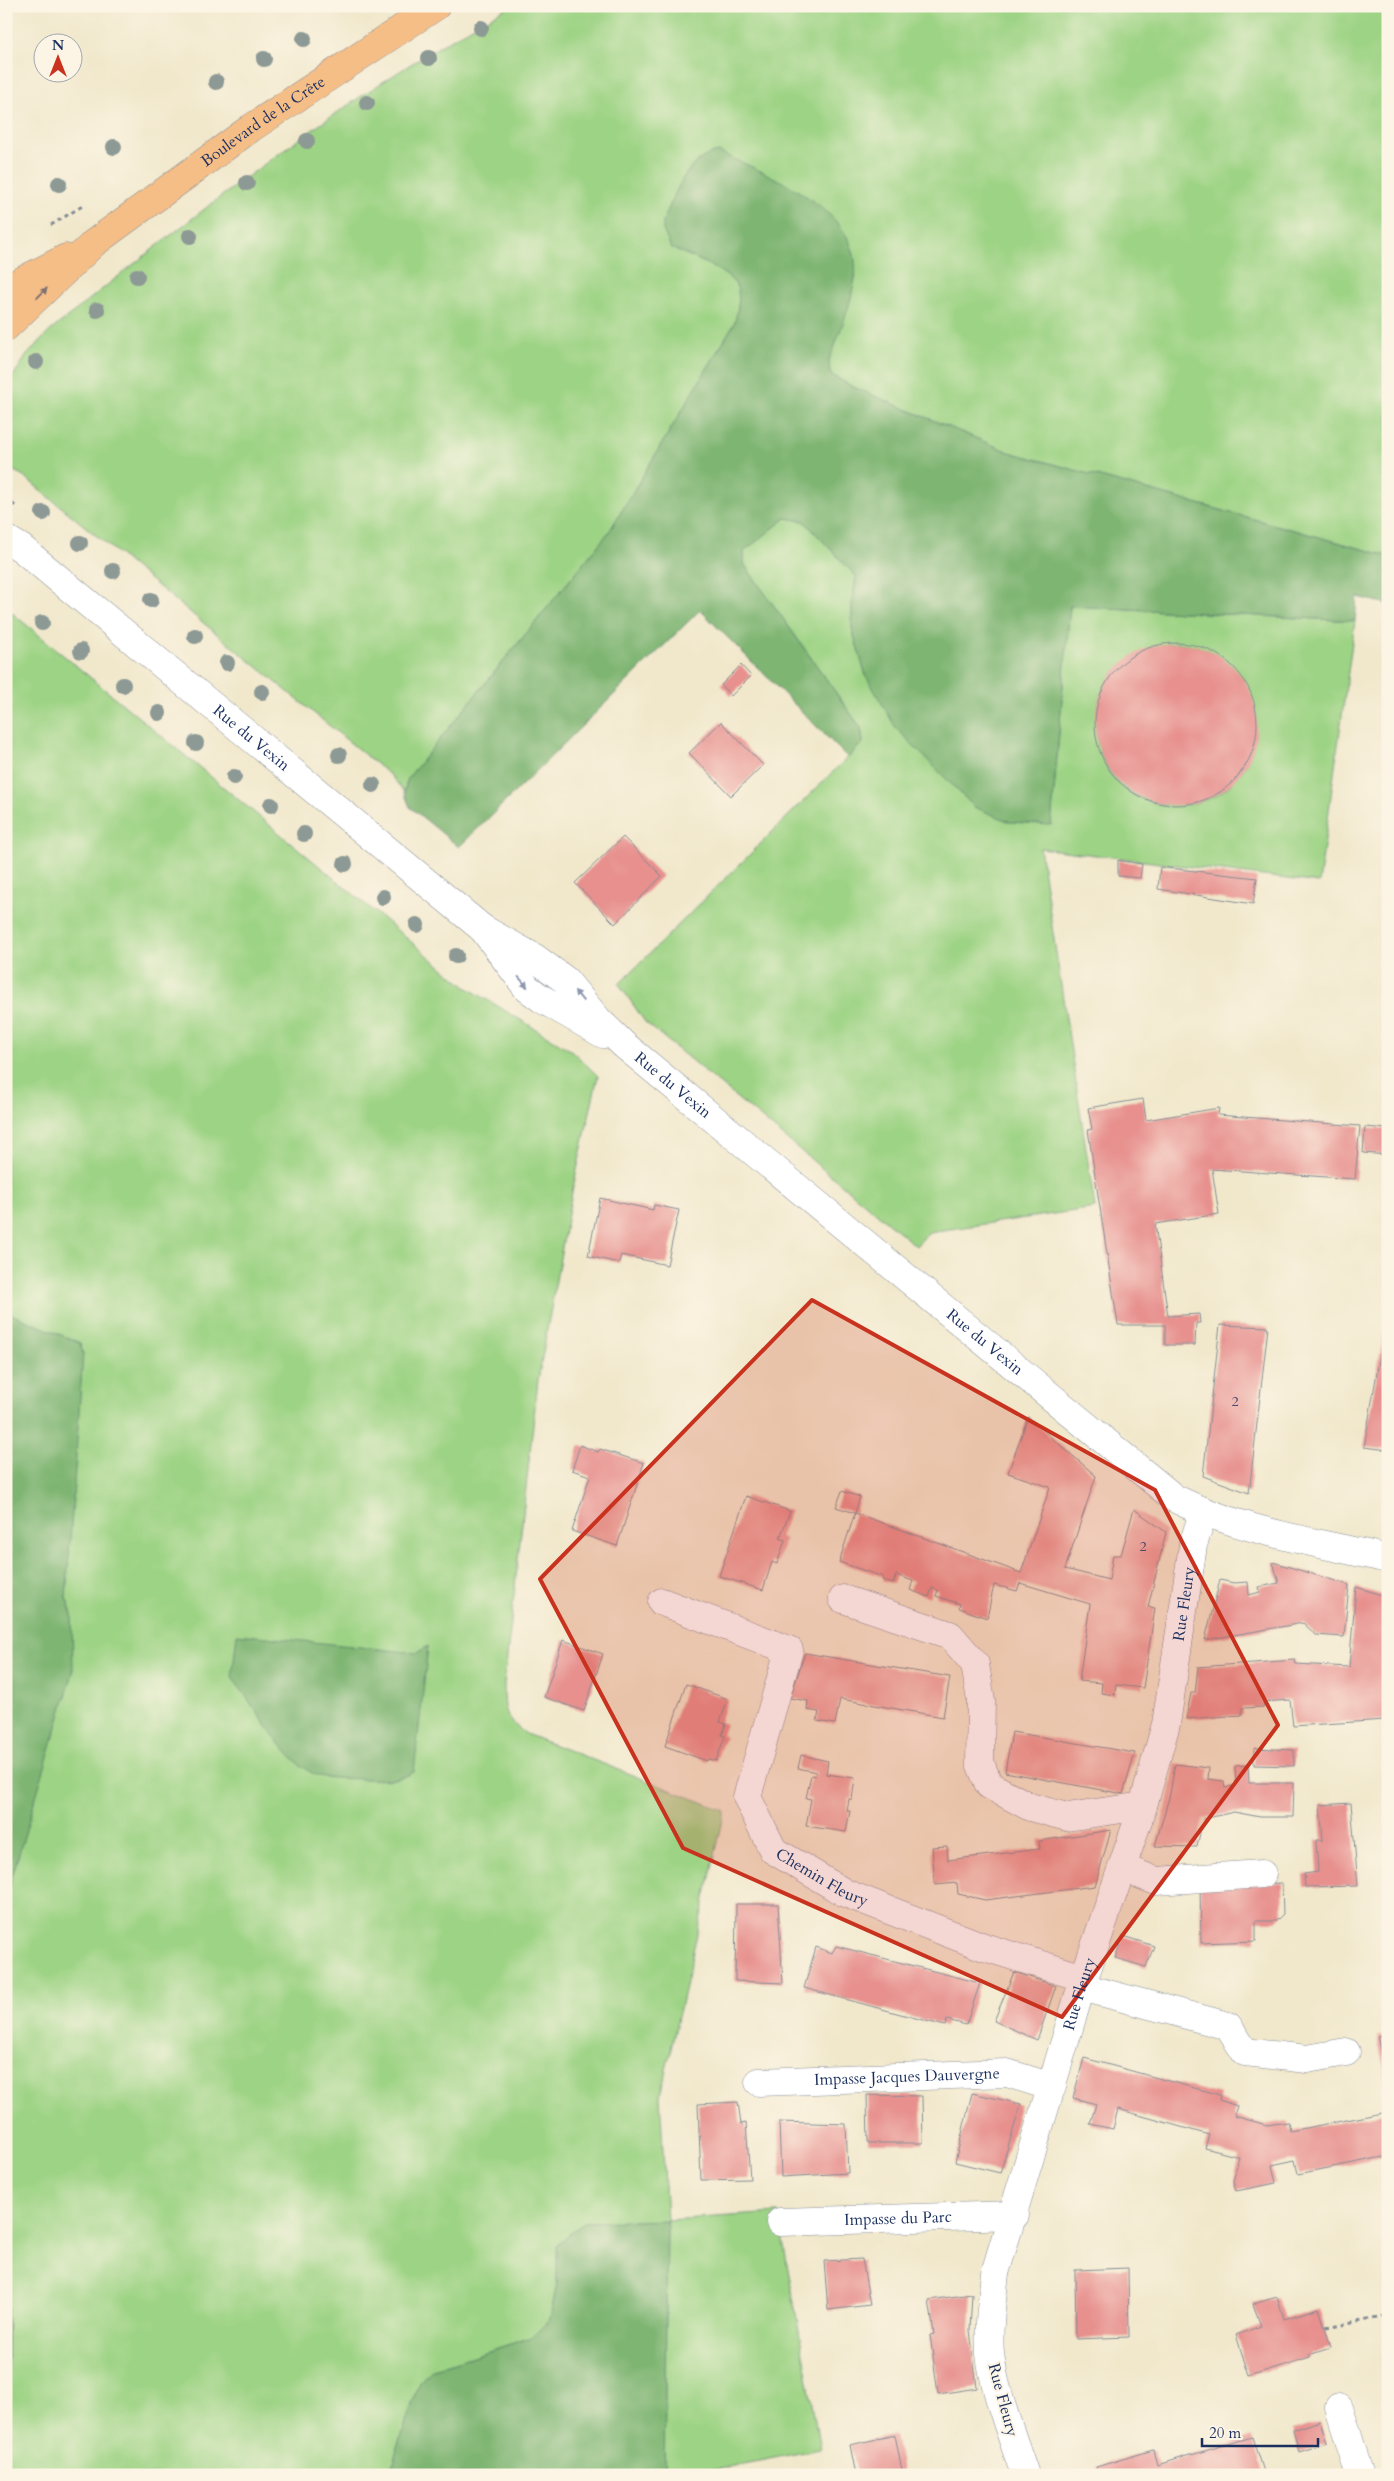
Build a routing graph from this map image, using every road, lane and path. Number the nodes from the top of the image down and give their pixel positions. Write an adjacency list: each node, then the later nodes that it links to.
1 (436, 6): 2 (main road, Boulevard de la Crête)
2 (94, 243): 3 (main road, Boulevard de la Crête); 4 (main road, Boulevard de la Crête, one-way to 2)
3 (6, 289)
4 (6, 327)
5 (11, 539): 6 (street, Rue du Vexin)
6 (1202, 1513): 7 (street, Rue du Vexin); 10 (street, Rue Fleury)
7 (1388, 1559)
8 (843, 1599): 10 (street)
9 (662, 1602): 13 (street, Chemin Fleury)
10 (1143, 1806): 11 (street, Rue Fleury)
11 (1123, 1868): 12 (street); 13 (street, Rue Fleury)
12 (1262, 1874)
13 (1083, 1982): 14 (street); 16 (street, Rue Fleury)
14 (1346, 2052)
15 (759, 2082): 16 (street, Impasse Jacques Dauvergne)
16 (1052, 2087): 17 (street, Rue Fleury)
17 (1015, 2215): 18 (street, Impasse du Parc); 22 (street, Rue Fleury)
18 (780, 2222)
19 (1388, 2315): 20 (path)
20 (1326, 2327)
21 (1339, 2408): 23 (street)
22 (1025, 2475)
23 (1360, 2475)

